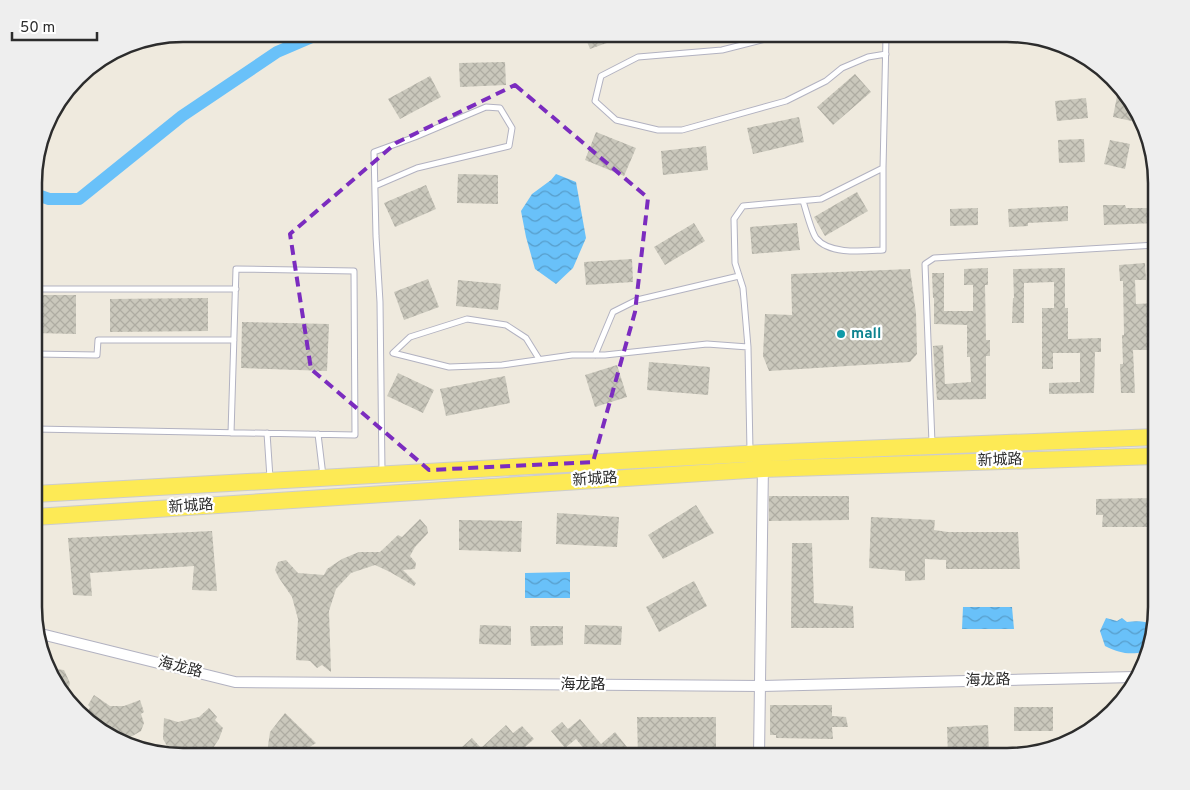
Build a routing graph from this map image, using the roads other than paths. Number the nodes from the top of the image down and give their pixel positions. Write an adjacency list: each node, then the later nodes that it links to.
1 (752, 42): 3 (lane)
2 (886, 42): 3 (lane)
3 (886, 54): 4 (lane)
4 (883, 168): 6 (lane); 6 (lane)
5 (375, 186): 5 (lane); 15 (lane)
6 (803, 201): 8 (lane)
7 (1147, 246): 23 (lane)
8 (739, 276): 12 (lane); 16 (lane)
9 (236, 288): 10 (lane); 11 (lane); 21 (lane)
10 (42, 289)
11 (234, 340): 14 (lane); 19 (lane)
12 (748, 347): 16 (lane); 25 (lane)
13 (393, 353): 15 (lane); 17 (lane); 17 (lane)
14 (42, 354)
15 (381, 354): 26 (lane)
16 (595, 355): 17 (lane)
17 (539, 359)
18 (42, 429): 19 (lane)
19 (232, 433): 20 (lane)
20 (267, 433): 21 (lane); 28 (lane)
21 (318, 434): 27 (lane)
22 (1147, 437): 23 (main road, 新城路)
23 (932, 446): 25 (main road, 新城路)
24 (1147, 456): 25 (main road, 新城路)
25 (758, 459): 26 (main road, 新城路); 30 (main road, 新城路); 33 (street)
26 (382, 474): 27 (main road, 新城路)
27 (323, 478): 28 (main road, 新城路)
28 (270, 480): 29 (main road, 新城路)
29 (42, 494)
30 (42, 516)
31 (46, 635): 33 (street, 海龙路)
32 (1128, 677): 33 (street, 海龙路)
33 (760, 686): 34 (street)
34 (759, 747)

